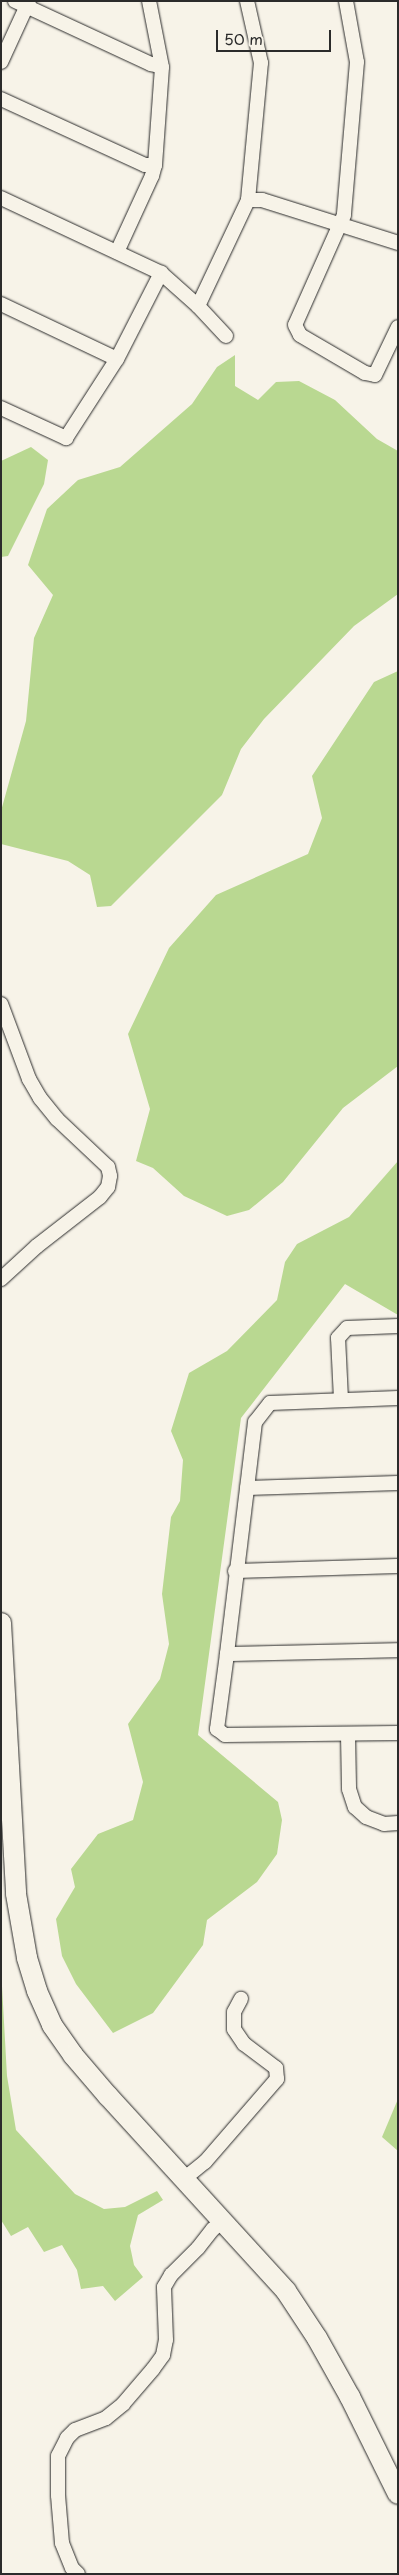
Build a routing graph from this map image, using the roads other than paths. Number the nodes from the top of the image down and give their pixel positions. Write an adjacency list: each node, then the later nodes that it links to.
1 (15, 1): 5 (street)
2 (149, 1): 7 (street)
3 (247, 1): 11 (street)
4 (346, 1): 12 (street)
5 (29, 4): 6 (street); 7 (street)
6 (1, 62)
7 (162, 66): 9 (street)
8 (1, 98): 9 (street)
9 (155, 165): 14 (street)
10 (1, 198): 14 (street)
11 (248, 200): 12 (street); 17 (street)
12 (341, 225): 13 (street); 18 (street)
13 (398, 243)
14 (117, 252): 15 (street)
15 (161, 273): 17 (street); 20 (street)
16 (1, 304): 20 (street)
17 (198, 306): 19 (street)
18 (398, 327)
19 (226, 336)
20 (117, 359): 21 (street)
21 (1, 408)
22 (1, 1004): 23 (street)
23 (1, 1279)
24 (398, 1326): 26 (street)
25 (398, 1398): 26 (street)
26 (341, 1399): 28 (street)
27 (398, 1483): 28 (street)
28 (247, 1488): 30 (street)
29 (398, 1566): 30 (street)
30 (235, 1571): 33 (street)
31 (1, 1623): 38 (street)
32 (398, 1650): 33 (street)
33 (227, 1654): 34 (street)
34 (348, 1734): 35 (street); 36 (street)
35 (398, 1734)
36 (398, 1823)
37 (241, 1999): 38 (street)
38 (185, 2178): 39 (street)
39 (224, 2220): 40 (street); 41 (street)
40 (398, 2494)
41 (78, 2574)

